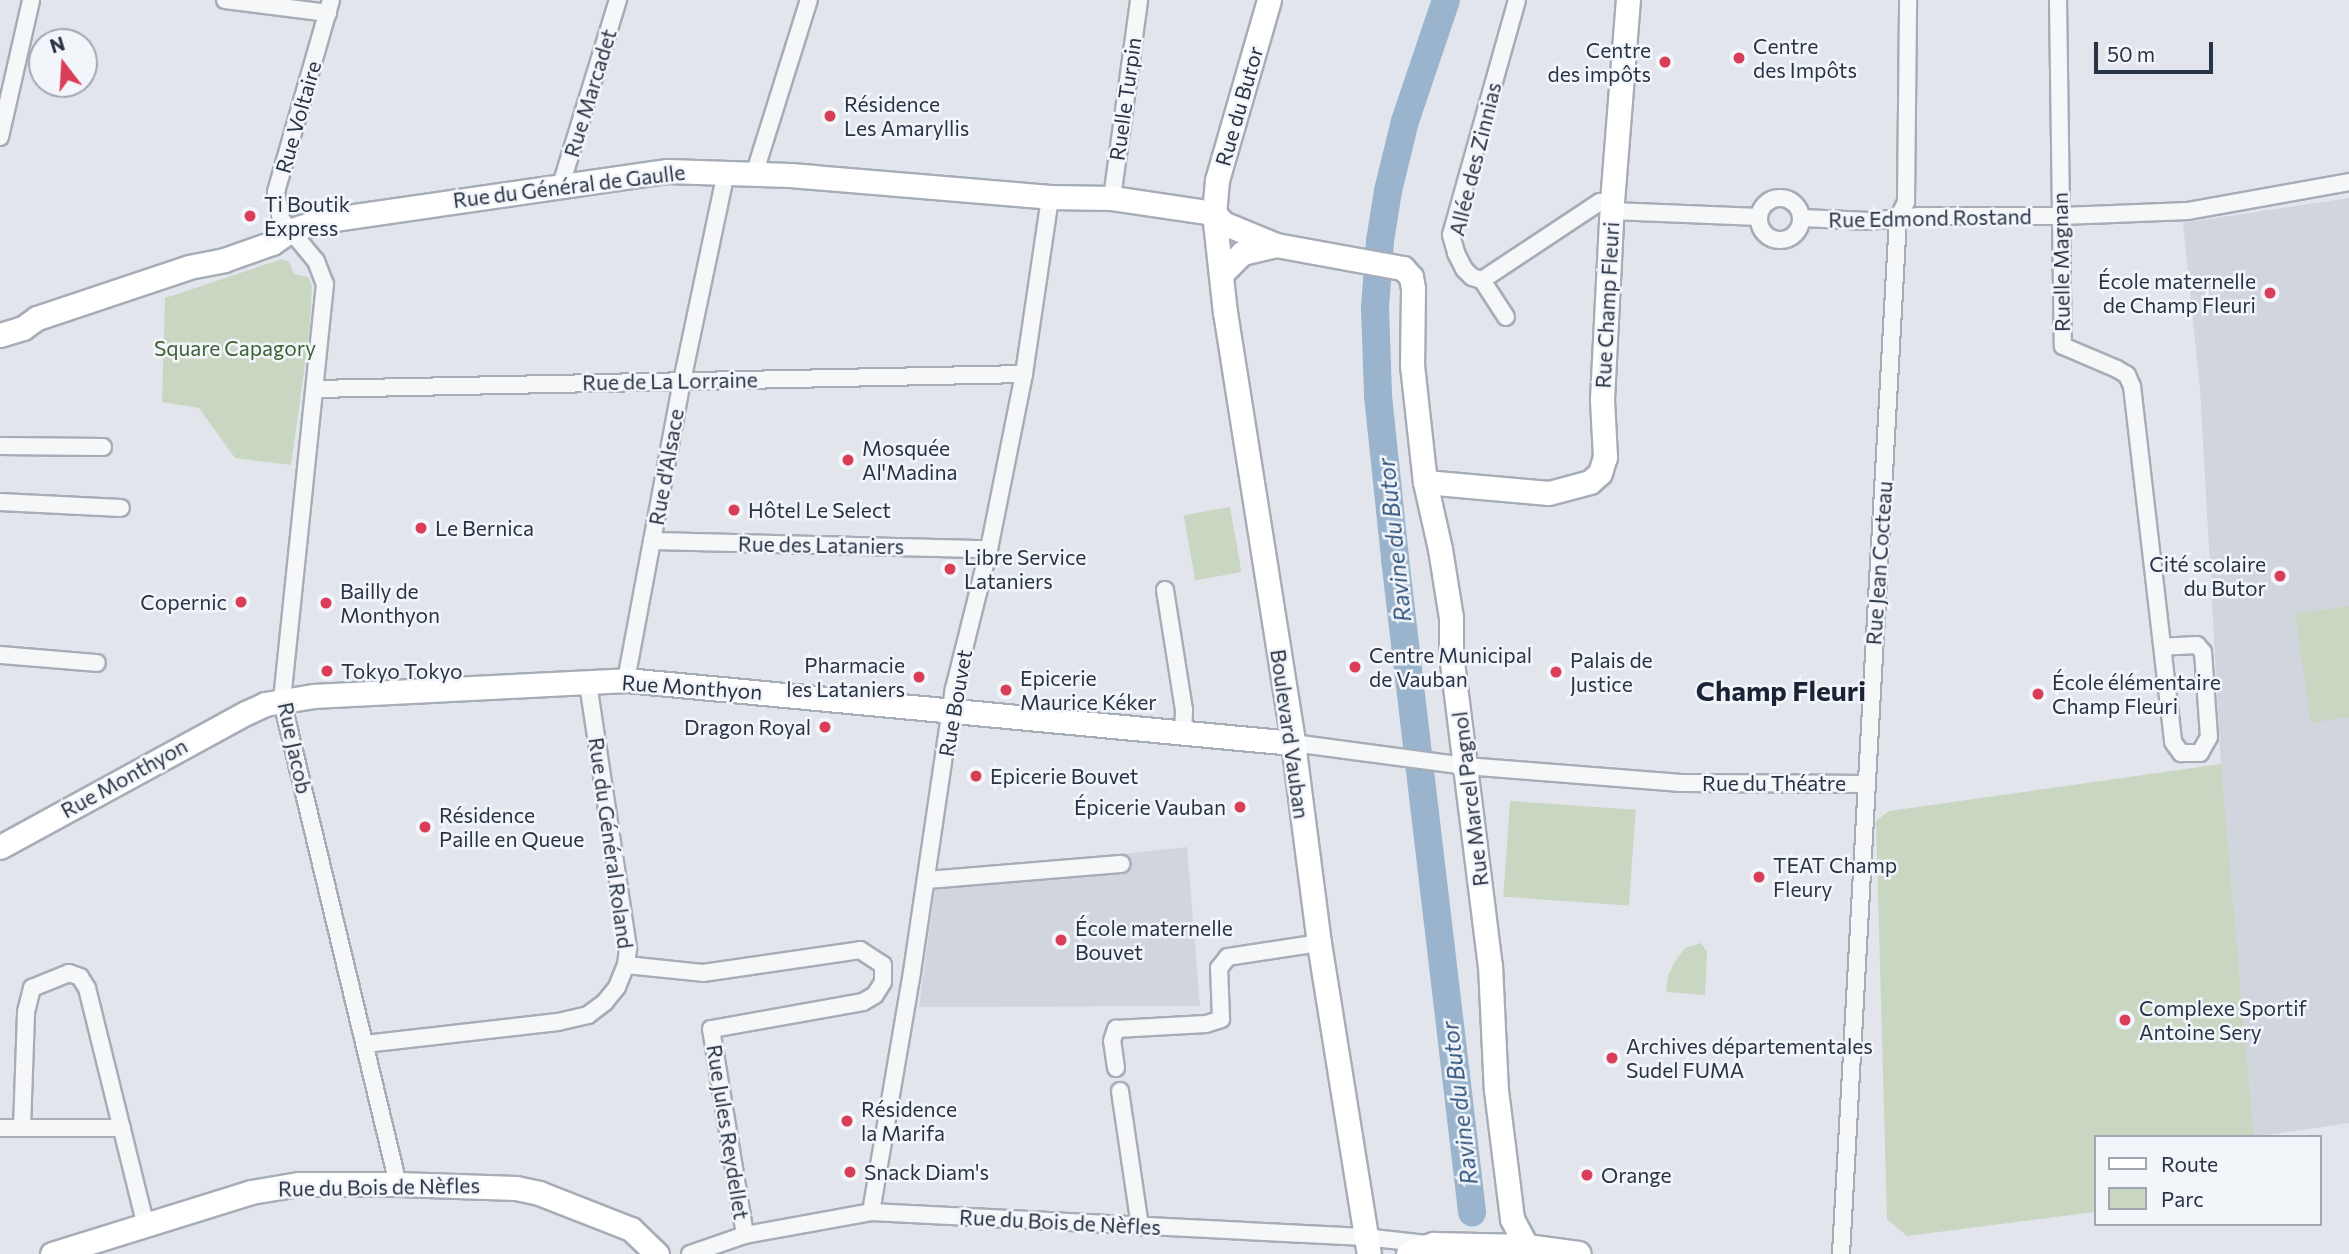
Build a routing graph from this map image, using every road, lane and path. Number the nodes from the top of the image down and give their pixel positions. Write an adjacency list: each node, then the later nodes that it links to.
1 (30, 0): 12 (street)
2 (225, 0): 11 (street)
3 (618, 0): 16 (street, Rue Marcadet)
4 (809, 0): 14 (street)
5 (1139, 0): 18 (street, Ruelle Turpin)
6 (1269, 0): 20 (main road, Rue du Butor)
7 (1517, 0): 29 (street, Allée des Zinnias)
8 (1628, 0): 19 (main road, Rue Champ Fleuri)
9 (1908, 0): 24 (street, Rue Jean Cocteau)
10 (2058, 0): 21 (street, Ruelle Magnan)
11 (329, 6): 25 (street, Rue Voltaire)
12 (0, 137)
13 (726, 172): 14 (main road, Rue du Général de Gaulle); 16 (main road, Rue du Général de Gaulle); 33 (street, Rue d'Alsace)
14 (754, 175): 17 (main road, Rue du Général de Gaulle)
15 (2349, 182): 21 (street, Rue Edmond Rostand)
16 (561, 186): 25 (main road, Rue du Général de Gaulle)
17 (1051, 197): 18 (main road, Rue du Général de Gaulle); 32 (street, Rue Bouvet)
18 (1112, 198): 20 (main road, Rue du Général de Gaulle)
19 (1612, 207): 22 (street); 29 (street); 38 (main road, Rue Champ Fleuri)
20 (1213, 213): 26 (main road, Rue du Général de Gaulle); 28 (main road, Boulevard Vauban)
21 (2060, 216): 24 (street, Rue Edmond Rostand); 45 (street, Ruelle Magnan)
22 (1759, 218): 23 (street); 23 (street)
23 (1802, 218): 24 (street, Rue Edmond Rostand)
24 (1898, 218): 55 (street, Rue Jean Cocteau)
25 (289, 231): 31 (main road, Rue du Général de Gaulle); 34 (street, Rue Jacob)
26 (1276, 244): 27 (main road, Rue du Général de Gaulle); 28 (main road, Rue du Général de Gaulle)
27 (1403, 268): 37 (main road, Rue Marcel Pagnol)
28 (1221, 274): 53 (main road, Boulevard Vauban)
29 (1482, 280): 30 (street, Allée des Zinnias)
30 (1506, 317)
31 (0, 335)
32 (1024, 374): 33 (street, Rue de La Lorraine); 43 (street, Rue Bouvet)
33 (682, 381): 34 (street, Rue de La Lorraine); 42 (street, Rue d'Alsace)
34 (315, 389): 50 (street, Rue Jacob)
35 (0, 446): 36 (street)
36 (103, 447)
37 (1425, 482): 38 (main road, Rue Champ Fleuri); 40 (main road, Rue Marcel Pagnol)
38 (1469, 487): 40 (main road, Rue Champ Fleuri)
39 (0, 502): 41 (street)
40 (1429, 507): 54 (main road, Rue Marcel Pagnol)
41 (121, 508)
42 (652, 541): 43 (street, Rue des Lataniers); 48 (street, Rue d'Alsace)
43 (989, 549): 51 (street, Rue Bouvet)
44 (1166, 590): 52 (street)
45 (2163, 648): 45 (street, Ruelle Magnan)
46 (0, 655): 47 (street)
47 (97, 663)
48 (626, 680): 49 (main road, Rue Monthyon); 51 (main road, Rue Monthyon)
49 (588, 683): 50 (main road, Rue Monthyon); 60 (street, Rue du Général Roland)
50 (282, 701): 56 (main road, Rue Monthyon); 61 (street, Rue Jacob)
51 (951, 711): 52 (main road, Rue Monthyon); 58 (street, Rue Bouvet)
52 (1183, 735): 53 (main road, Rue Monthyon)
53 (1293, 743): 54 (street, Rue du Théatre); 59 (main road, Boulevard Vauban)
54 (1459, 765): 55 (street, Rue du Théatre); 74 (main road, Rue Marcel Pagnol)
55 (1867, 784): 80 (street, Rue Jean Cocteau)
56 (0, 847)
57 (1121, 864): 58 (street)
58 (926, 880): 68 (street, Rue Bouvet)
59 (1319, 943): 62 (street); 72 (main road, Boulevard Vauban)
60 (626, 965): 61 (street, Rue du Général Roland); 71 (street, Rue Jules Reydellet)
61 (365, 1044): 67 (street, Rue Jacob)
62 (1116, 1068)
63 (1120, 1091): 70 (street)
64 (0, 1128): 65 (street)
65 (22, 1128): 66 (street); 66 (street)
66 (122, 1128): 69 (street)
67 (398, 1184): 69 (main road, Rue du Bois de Nèfles); 76 (main road, Rue du Bois de Nèfles)
68 (871, 1212): 70 (street, Rue du Bois de Nèfles); 71 (street, Rue du Bois de Nèfles)
69 (145, 1223): 75 (main road, Rue du Bois de Nèfles)
70 (1140, 1227): 72 (street, Rue du Bois de Nèfles)
71 (745, 1235): 77 (street, Rue du Bois de Nèfles)
72 (1367, 1245): 73 (street, Rue du Bois de Nèfles)
73 (1434, 1245): 74 (main road); 78 (main road)
74 (1527, 1251): 79 (main road)
75 (55, 1253)
76 (657, 1254)
77 (690, 1254)
78 (1409, 1254)
79 (1579, 1254)
80 (1841, 1254)

